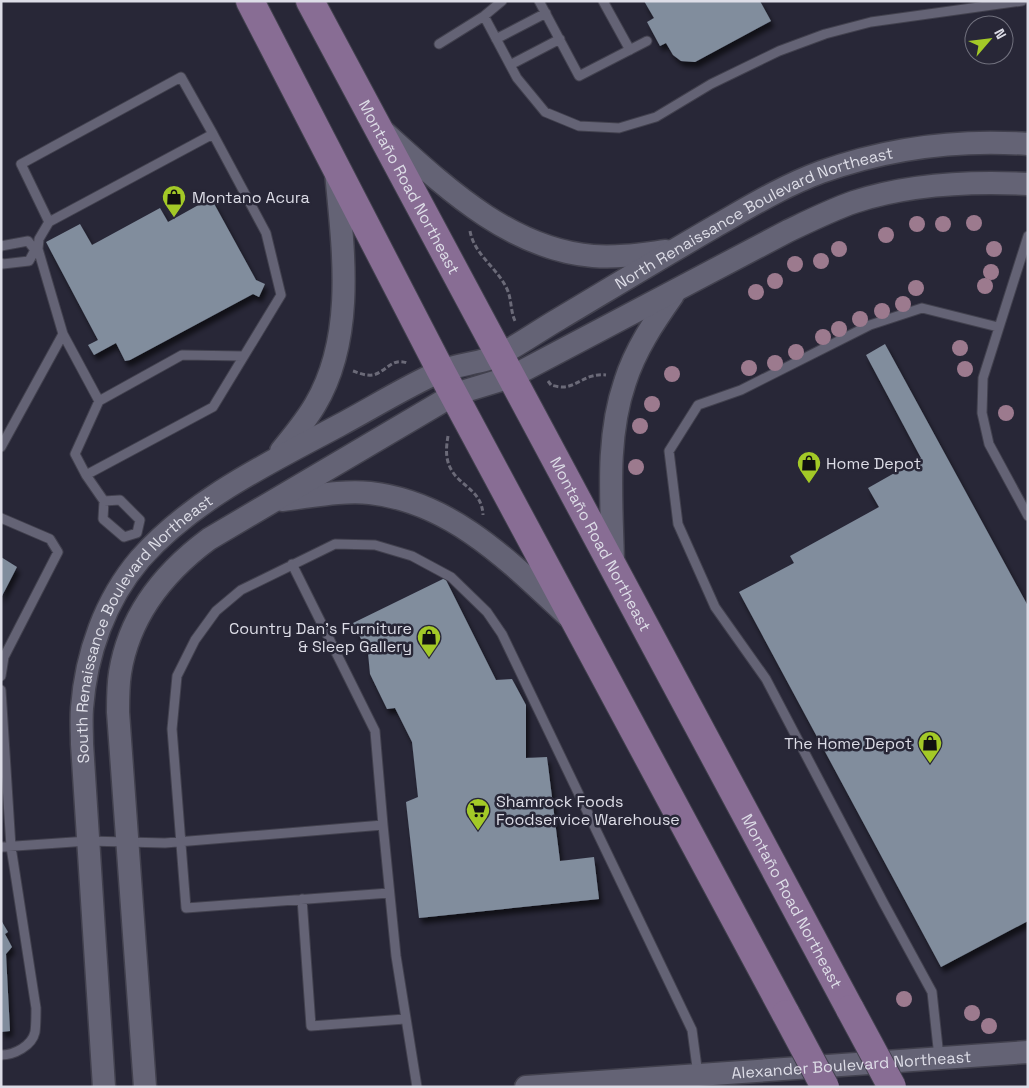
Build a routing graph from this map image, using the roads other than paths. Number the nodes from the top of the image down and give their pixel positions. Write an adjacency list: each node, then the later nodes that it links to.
1 (250, 1): 18 (main road)
2 (310, 1): 15 (main road, Montaño Road Northeast)
3 (502, 1): 8 (lane)
4 (539, 1): 7 (lane)
5 (604, 1): 13 (lane)
6 (1022, 1): 14 (lane)
7 (546, 13): 9 (lane); 10 (lane)
8 (484, 16): 9 (lane); 12 (lane)
9 (496, 39): 14 (lane)
10 (560, 39): 13 (lane); 14 (lane)
11 (647, 41): 13 (lane)
12 (439, 44)
13 (630, 50)
14 (510, 65)
15 (377, 126): 24 (street); 30 (main road, Montaño Road Northeast)
16 (213, 134): 20 (lane); 20 (lane); 29 (lane)
17 (1028, 144): 24 (street, North Renaissance Boulevard Northeast)
18 (335, 166): 31 (main road); 35 (street)
19 (1028, 184): 26 (street, North Renaissance Boulevard Northeast)
20 (49, 222): 23 (lane)
21 (1028, 236): 27 (lane)
22 (1, 246): 23 (lane)
23 (36, 249): 25 (lane); 28 (lane)
24 (674, 250): 30 (street, North Renaissance Boulevard Northeast)
25 (1, 263)
26 (677, 290): 30 (street, North Renaissance Boulevard Northeast); 43 (street)
27 (998, 327): 39 (lane); 58 (lane)
28 (63, 334): 33 (lane); 34 (lane)
29 (244, 356): 33 (lane); 36 (lane)
30 (505, 366): 31 (street, South Renaissance Boulevard Northeast); 32 (street, South Renaissance Boulevard Northeast); 43 (main road, Montaño Road Northeast)
31 (442, 370): 32 (main road); 35 (street, South Renaissance Boulevard Northeast)
32 (455, 394): 38 (street, South Renaissance Boulevard Northeast); 44 (main road)
33 (98, 401): 36 (lane)
34 (1, 446)
35 (272, 462): 41 (street, South Renaissance Boulevard Northeast)
36 (86, 475): 37 (lane)
37 (104, 501): 41 (lane); 41 (lane)
38 (276, 501): 44 (street); 50 (street, South Renaissance Boulevard Northeast)
39 (1028, 516)
40 (1, 518): 45 (lane)
41 (145, 540): 49 (street, South Renaissance Boulevard Northeast)
42 (292, 564): 48 (lane); 51 (lane); 59 (lane)
43 (613, 565): 65 (main road, Montaño Road Northeast, bridge)
44 (579, 626): 64 (main road, bridge)
45 (1, 676)
46 (1, 690): 47 (lane)
47 (5, 788): 52 (lane)
48 (383, 825): 51 (lane); 53 (lane)
49 (88, 841): 50 (lane); 52 (lane); 60 (street, South Renaissance Boulevard Northeast)
50 (127, 841): 51 (lane); 61 (street, South Renaissance Boulevard Northeast)
51 (181, 842): 54 (lane)
52 (6, 847): 57 (lane)
53 (389, 893): 54 (lane); 55 (lane)
54 (302, 899): 55 (lane)
55 (405, 1019): 62 (lane)
56 (1028, 1052): 58 (street, Alexander Boulevard Northeast)
57 (1, 1055)
58 (939, 1058): 59 (street, Alexander Boulevard Northeast)
59 (698, 1075): 63 (street, Alexander Boulevard Northeast)
60 (104, 1087)
61 (144, 1087)
62 (417, 1087)
63 (526, 1087)
64 (824, 1087)
65 (892, 1087)

